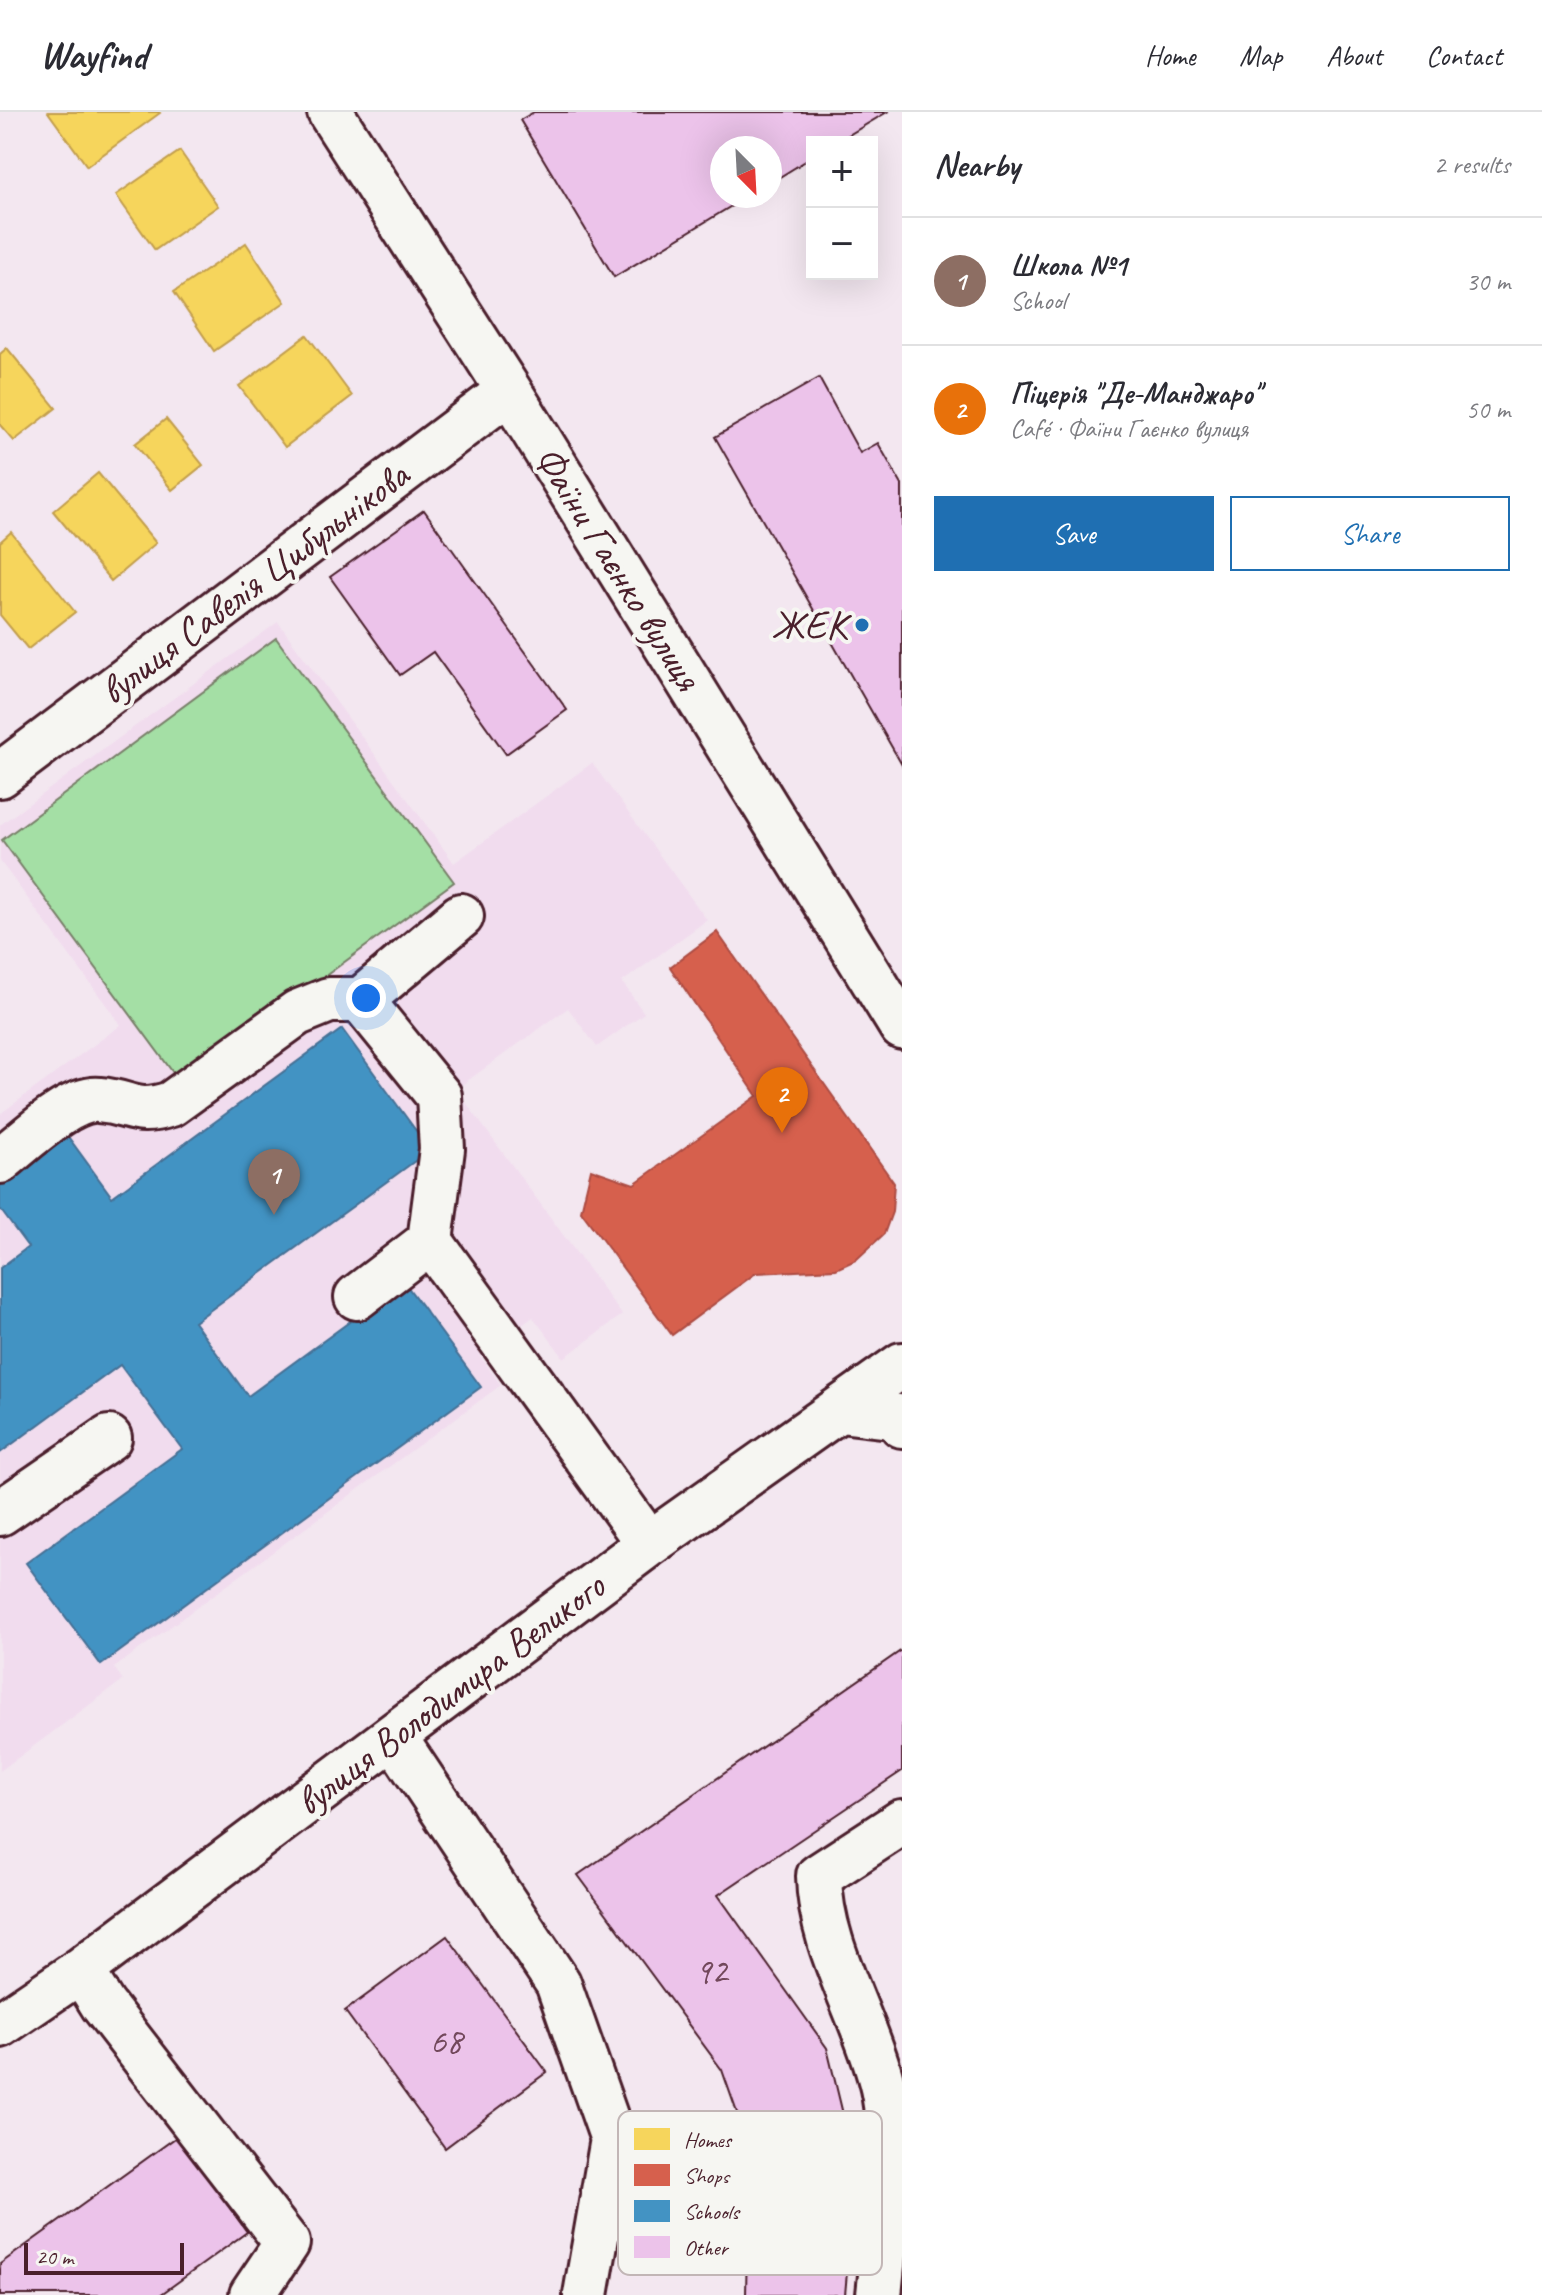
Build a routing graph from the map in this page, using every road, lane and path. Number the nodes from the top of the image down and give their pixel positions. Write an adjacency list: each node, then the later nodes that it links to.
1 (330, 112): 2 (street, Фаїни Гаєнко вулиця)
2 (509, 391): 3 (street, вулиця Савелія Цибульнікова); 6 (street, Фаїни Гаєнко вулиця)
3 (0, 775)
4 (461, 916): 5 (street)
5 (361, 1000): 7 (street); 8 (street)
6 (902, 1027)
7 (0, 1161)
8 (430, 1241): 9 (street); 15 (street)
9 (357, 1297)
10 (902, 1365): 11 (street, вулиця Володимира Великого)
11 (840, 1410): 12 (street); 15 (street, вулиця Володимира Великого)
12 (902, 1425)
13 (109, 1438): 14 (street)
14 (0, 1513)
15 (649, 1544): 16 (street, вулиця Володимира Великого)
16 (394, 1737): 18 (street, вулиця Володимира Великого); 23 (street)
17 (902, 1822): 20 (street)
18 (81, 1970): 19 (street, вулиця Володимира Великого); 22 (street)
19 (0, 2025)
20 (882, 2251)
21 (880, 2275): 24 (street)
22 (252, 2295)
23 (586, 2295)
24 (879, 2295)

